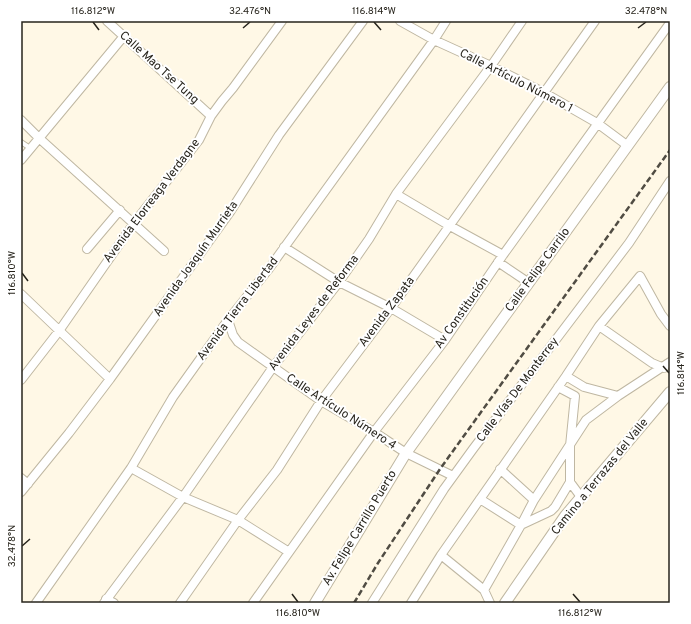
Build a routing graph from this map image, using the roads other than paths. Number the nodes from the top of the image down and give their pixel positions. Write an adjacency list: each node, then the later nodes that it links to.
1 (275, 21): 10 (street)
2 (282, 21): 10 (street, Avenida Elorreaga Verdagne)
3 (363, 21): 45 (street, Avenida Joaquín Murrieta)
4 (400, 21): 12 (street, Calle Artículo Número 1)
5 (446, 21): 12 (street, Avenida Tierra Libertad)
6 (522, 21): 13 (street, Avenida Leyes de Reforma)
7 (595, 21): 15 (street, Avenida Zapata)
8 (108, 22): 11 (street, Calle Mao Tse Tung)
9 (670, 23): 18 (street, Av Constitución)
10 (272, 35): 16 (street, Avenida Elorreaga Verdagne)
11 (124, 36): 16 (street, Calle Mao Tse Tung); 19 (street)
12 (434, 40): 13 (street, Calle Artículo Número 1); 29 (street, Avenida Tierra Libertad)
13 (491, 66): 15 (street, Calle Artículo Número 1); 25 (street, Avenida Leyes de Reforma)
14 (670, 87): 21 (street, Calle Felipe Carrilo)
15 (543, 92): 18 (street, Calle Artículo Número 1); 28 (street, Avenida Zapata)
16 (211, 116): 27 (street, Avenida Elorreaga Verdagne)
17 (21, 120): 19 (street)
18 (597, 124): 21 (street, Calle Artículo Número 1); 32 (street, Av Constitución)
19 (39, 138): 22 (street); 26 (street)
20 (21, 142): 22 (lane)
21 (628, 146): 34 (street, Calle Felipe Carrilo)
22 (30, 148): 23 (street)
23 (21, 160)
24 (670, 181): 58 (street, Calle Vías De Monterrey)
25 (396, 194): 28 (street); 33 (street, Avenida Leyes de Reforma)
26 (120, 210): 27 (street); 30 (street)
27 (134, 223): 31 (street); 40 (street, Avenida Elorreaga Verdagne)
28 (450, 226): 32 (street); 36 (street, Avenida Zapata)
29 (284, 247): 33 (street); 37 (street, Avenida Tierra Libertad)
30 (87, 249)
31 (164, 250)
32 (500, 258): 34 (street); 41 (street, Av Constitución)
33 (339, 282): 36 (street); 43 (street, Avenida Leyes de Reforma)
34 (529, 283): 55 (street, Calle Felipe Carrilo)
35 (21, 294): 40 (street)
36 (391, 308): 41 (street); 52 (street, Avenida Zapata)
37 (228, 320): 43 (street, Calle Artículo Número 4); 56 (street, Avenida Tierra Libertad)
38 (599, 326): 39 (street); 42 (street); 44 (street)
39 (670, 326)
40 (59, 331): 45 (street); 46 (street, Avenida Elorreaga Verdagne)
41 (444, 340): 53 (street, Av Constitución)
42 (667, 365): 51 (street)
43 (273, 367): 52 (street, Calle Artículo Número 4); 63 (street, Avenida Leyes de Reforma)
44 (566, 376): 47 (street); 48 (street)
45 (110, 379): 61 (street, Avenida Joaquín Murrieta)
46 (21, 380)
47 (558, 387): 50 (street); 57 (street)
48 (584, 387): 50 (street); 51 (street)
49 (670, 392): 64 (street, Camino a Terrazas del Valle)
50 (575, 396): 54 (street)
51 (618, 396): 54 (street)
52 (321, 401): 53 (street, Calle Artículo Número 4); 67 (street, Avenida Zapata)
53 (374, 432): 55 (street, Calle Artículo Número 4); 69 (street, Av Constitución)
54 (570, 446): 60 (street); 66 (street)
55 (406, 453): 58 (street, Calle Artículo Número 4); 77 (street, Av. Felipe Carrillo Puerto)
56 (131, 468): 63 (street); 73 (street, Avenida Tierra Libertad)
57 (500, 469): 65 (street); 66 (street)
58 (453, 476): 78 (street, Calle Vías De Monterrey)
59 (21, 478): 61 (street)
60 (570, 482): 64 (street); 68 (street)
61 (28, 484): 62 (street, Avenida Joaquín Murrieta)
62 (21, 492)
63 (183, 497): 67 (street); 72 (street, Avenida Leyes de Reforma)
64 (581, 497): 81 (street, Camino a Terrazas del Valle)
65 (480, 499): 68 (street); 70 (street)
66 (534, 500): 68 (street)
67 (238, 520): 69 (street); 75 (street, Avenida Zapata)
68 (521, 525): 71 (street)
69 (289, 552): 76 (street, Av Constitución)
70 (441, 555): 71 (street); 79 (street)
71 (484, 590): 80 (street)
72 (105, 601): 74 (street)
73 (36, 603)
74 (114, 603)
75 (180, 603)
76 (254, 603)
77 (315, 603)
78 (372, 603)
79 (411, 603)
80 (490, 603)
81 (505, 603)

